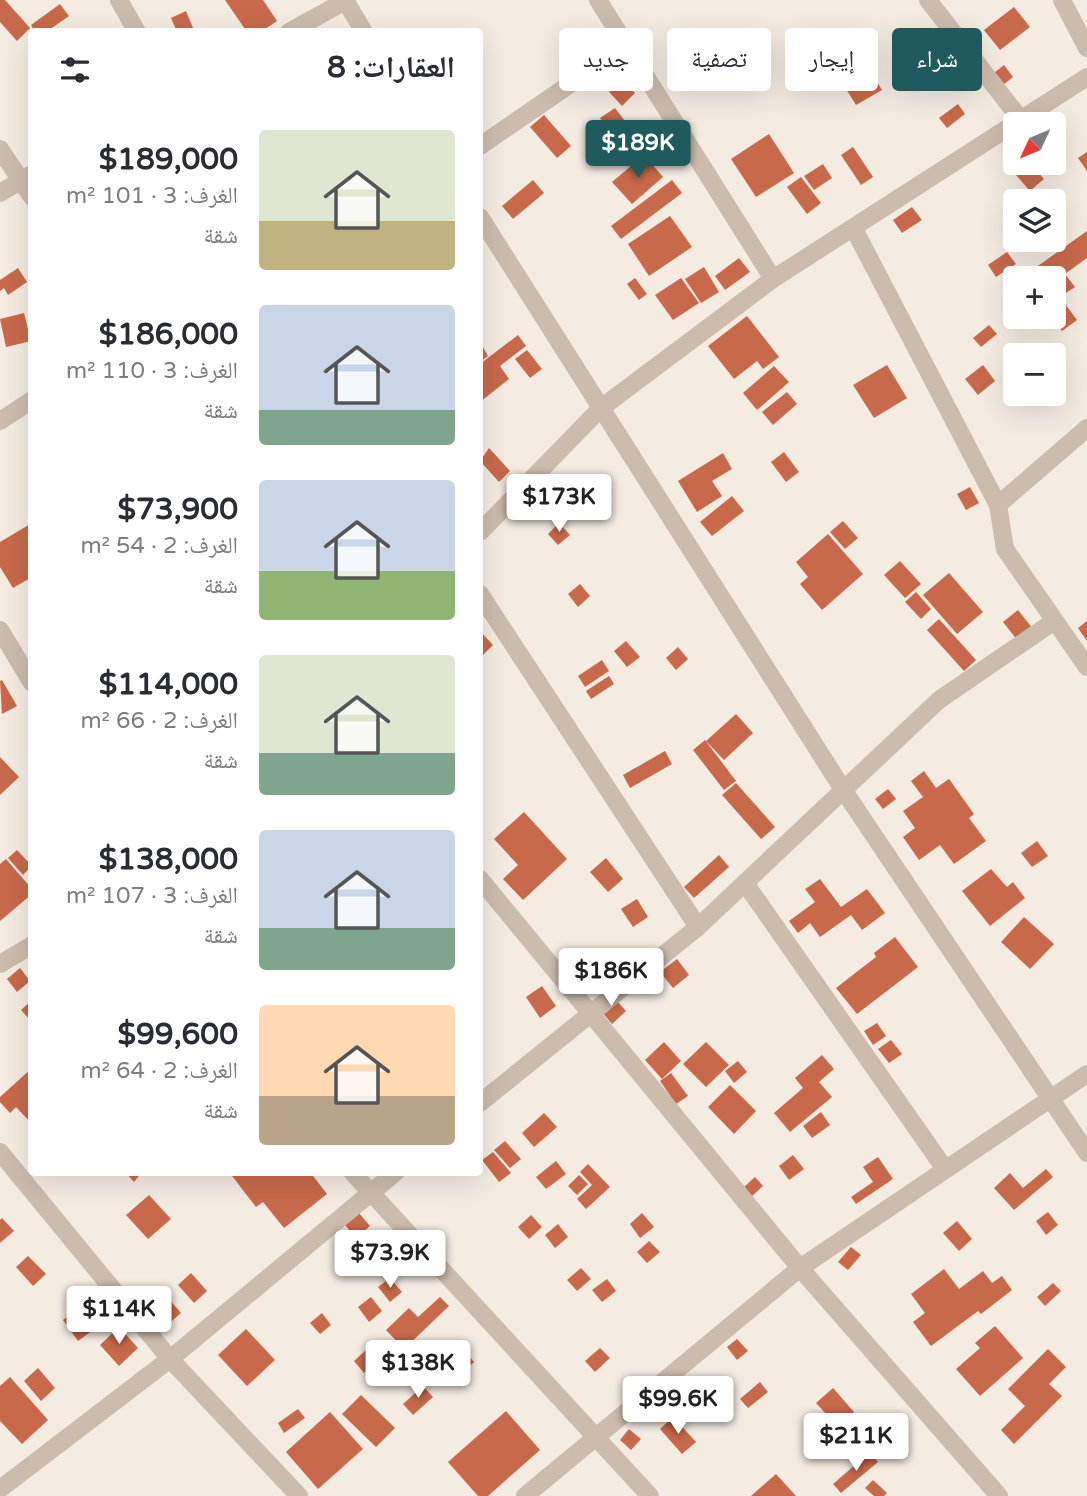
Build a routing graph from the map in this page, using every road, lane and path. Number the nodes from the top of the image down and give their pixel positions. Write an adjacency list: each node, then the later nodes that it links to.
1 (118, 0): 6 (street)
2 (346, 0): 7 (street); 8 (street)
3 (598, 0): 9 (street)
4 (928, 0): 14 (street)
5 (1062, 0): 10 (street)
6 (135, 28)
7 (296, 28)
8 (363, 28)
9 (616, 28)
10 (1087, 48)
11 (1087, 77): 15 (street)
12 (653, 87): 23 (street)
13 (560, 91): 17 (street)
14 (1015, 112)
15 (1033, 112)
16 (1003, 132): 22 (street)
17 (483, 144)
18 (0, 149): 19 (street)
19 (27, 178): 20 (street)
20 (0, 193)
21 (483, 222): 25 (street)
22 (854, 229): 23 (street); 28 (street)
23 (773, 279): 25 (street)
24 (28, 403): 26 (street)
25 (601, 408): 29 (street); 35 (street)
26 (0, 421)
27 (1087, 428): 28 (street)
28 (998, 505): 31 (street)
29 (483, 530)
30 (483, 599): 38 (street)
31 (1053, 622): 33 (street); 35 (street)
32 (2, 637): 34 (street)
33 (1087, 667)
34 (28, 677)
35 (845, 791): 37 (street); 43 (street)
36 (483, 882): 41 (street)
37 (745, 883): 38 (street); 47 (street)
38 (698, 927): 41 (street)
39 (28, 946): 40 (street)
40 (0, 964)
41 (589, 1013): 44 (street); 51 (street)
42 (1087, 1074): 43 (street)
43 (1049, 1100): 46 (street); 47 (street)
44 (483, 1101)
45 (0, 1152): 52 (street)
46 (1087, 1153)
47 (945, 1169): 51 (street)
48 (355, 1176): 50 (street)
49 (391, 1176): 50 (street)
50 (371, 1194): 52 (street); 53 (street)
51 (800, 1268): 53 (street); 58 (street)
52 (170, 1359): 54 (street); 55 (street)
53 (596, 1438): 56 (street); 57 (street)
54 (0, 1489)
55 (299, 1496)
56 (525, 1496)
57 (650, 1496)
58 (999, 1496)

